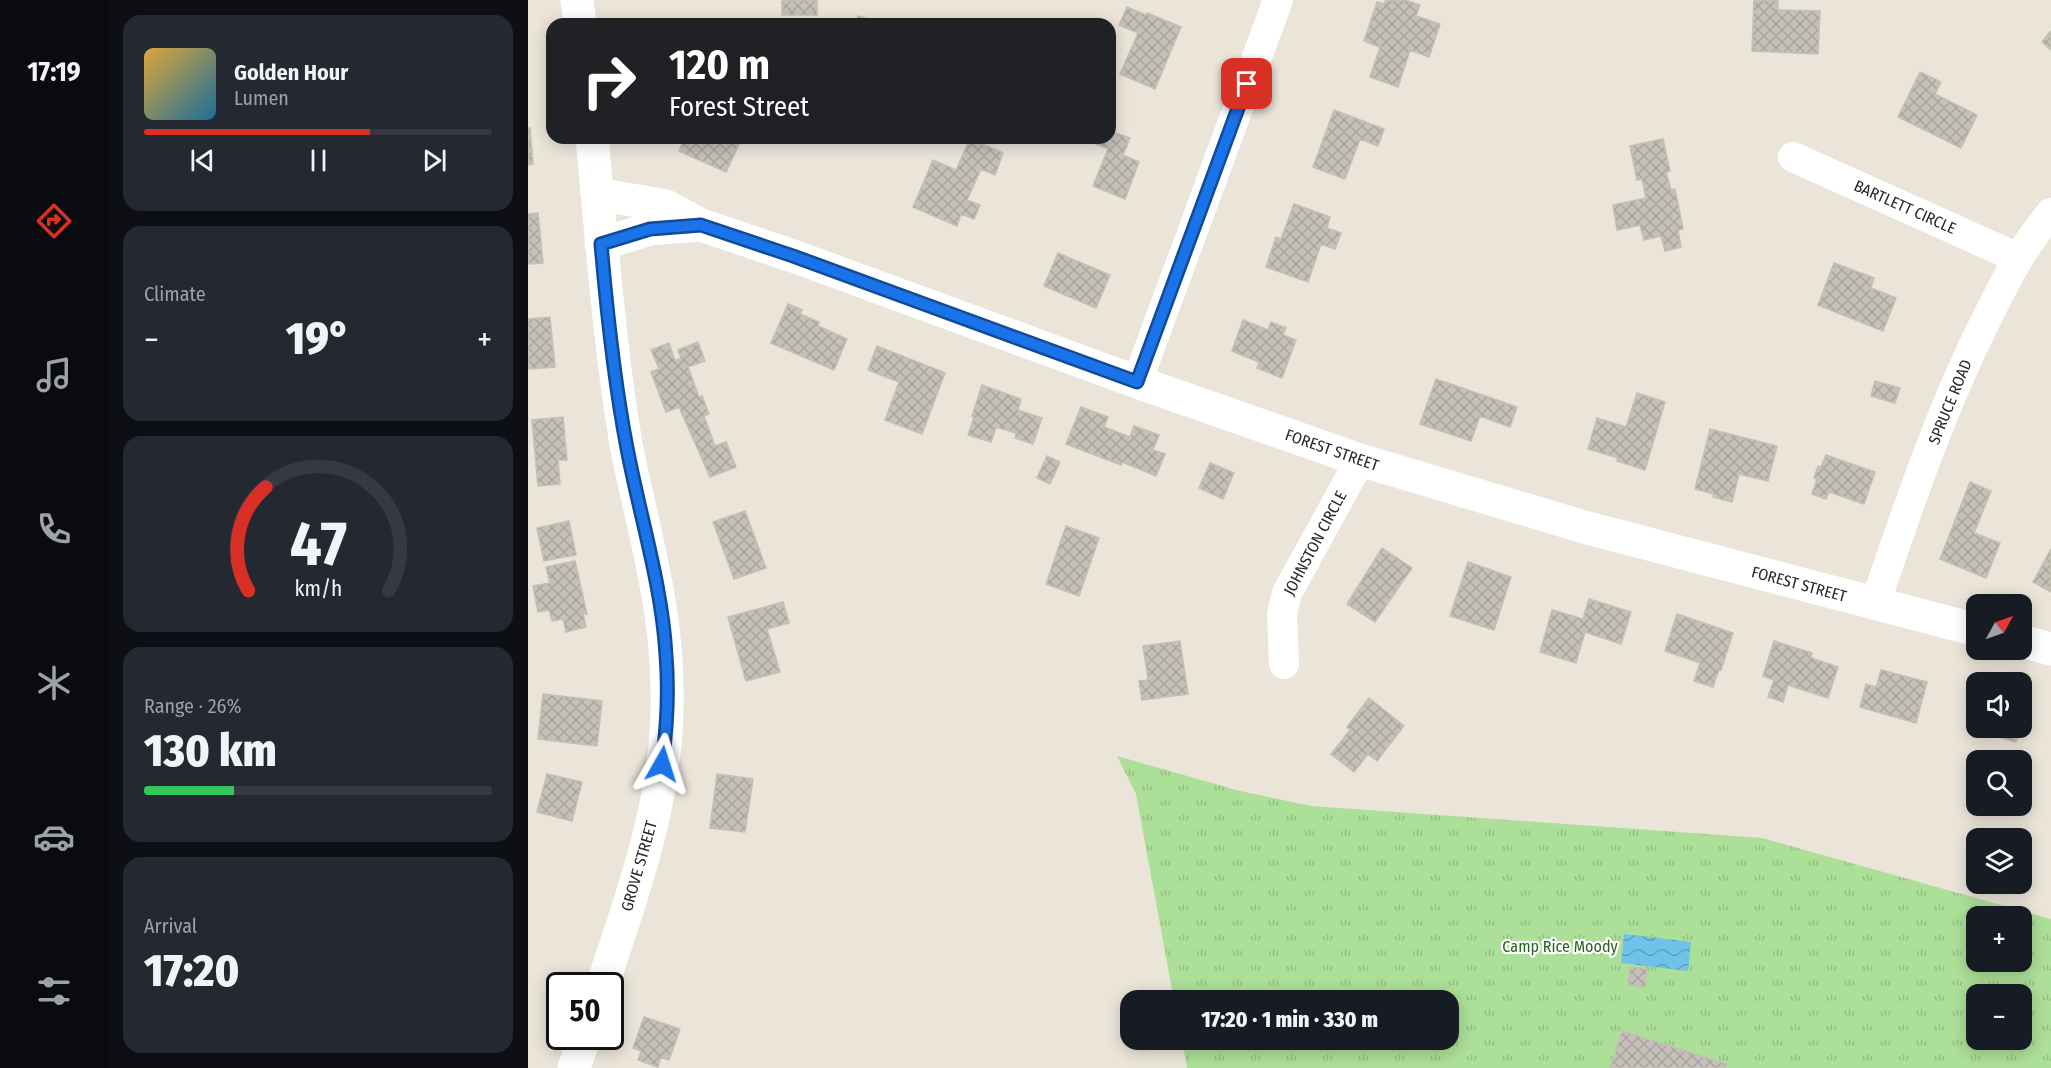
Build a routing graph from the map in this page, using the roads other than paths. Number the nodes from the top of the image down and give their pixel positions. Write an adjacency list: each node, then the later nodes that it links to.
1 (577, 0): 3 (street)
2 (1278, 0): 11 (street)
3 (579, 18)
4 (593, 144): 6 (street, GROVE STREET)
5 (1792, 157): 10 (street, BARTLETT CIRCLE)
6 (597, 194): 8 (street, FOREST STREET); 9 (street, GROVE STREET)
7 (2051, 213): 10 (street, SPRUCE ROAD)
8 (701, 225): 9 (street, FOREST STREET); 11 (street, FOREST STREET)
9 (601, 244): 18 (street, GROVE STREET)
10 (2018, 258): 13 (street, SPRUCE ROAD)
11 (1137, 382): 12 (street, FOREST STREET)
12 (1360, 460): 13 (street, FOREST STREET); 17 (street, JOHNSTON CIRCLE)
13 (1875, 604): 14 (street, FOREST STREET)
14 (1966, 627)
15 (2032, 644): 16 (street)
16 (2051, 649)
17 (1284, 664)
18 (606, 972)
19 (580, 1050): 20 (street)
20 (574, 1068)

